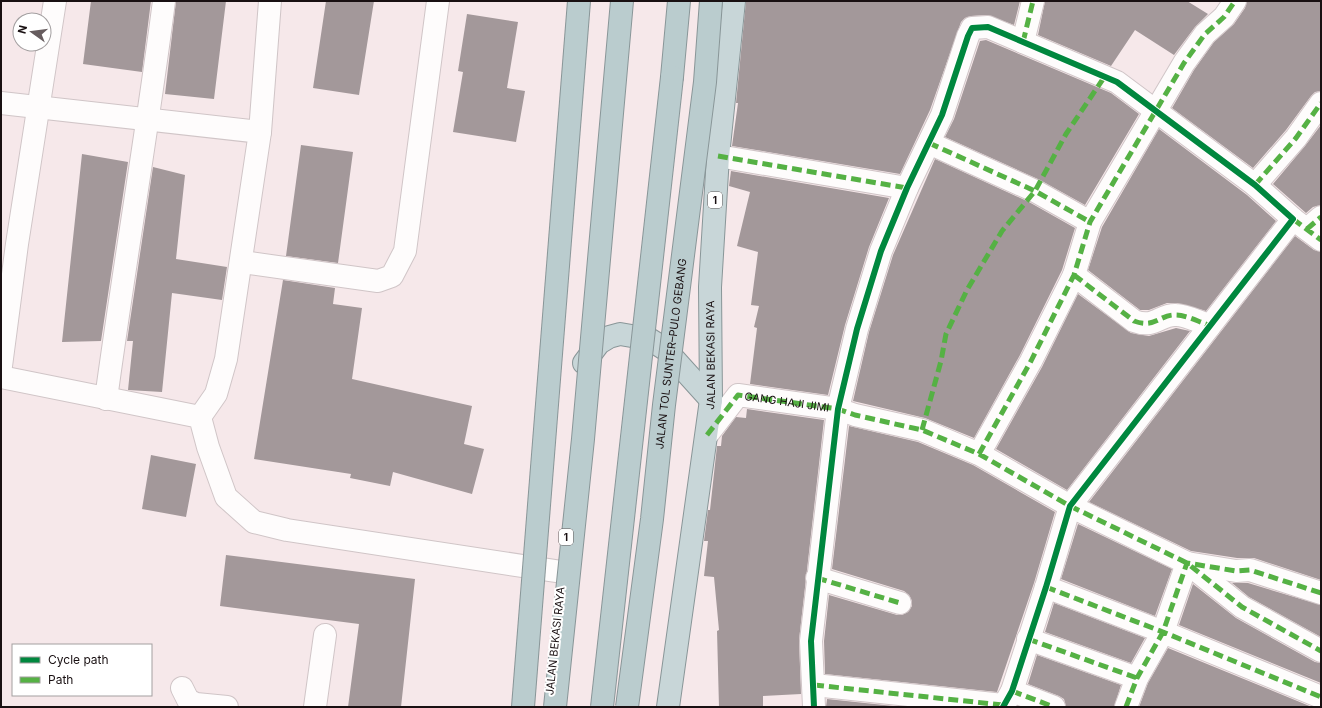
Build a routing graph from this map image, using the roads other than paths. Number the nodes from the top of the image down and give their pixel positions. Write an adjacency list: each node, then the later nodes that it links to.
1 (55, 1): 16 (street)
2 (164, 1): 18 (street)
3 (270, 1): 19 (street)
4 (438, 1): 26 (street)
5 (579, 1): 56 (highway, bridge)
6 (614, 1): 30 (highway, JALAN BEKASI RAYA / 1)
7 (622, 1): 58 (highway, bridge)
8 (679, 1): 59 (highway, bridge)
9 (711, 1): 60 (highway, JALAN TOL SUNTER–PULO GEBANG, bridge)
10 (734, 1): 21 (highway, JALAN BEKASI RAYA / 1)
11 (1033, 1): 13 (street)
12 (1235, 1): 17 (street)
13 (1023, 42): 17 (street); 20 (street)
14 (1, 103): 16 (street)
15 (1321, 103): 22 (street)
16 (38, 107): 18 (street); 29 (street)
17 (1154, 112): 22 (street); 24 (street)
18 (148, 120): 19 (street); 32 (street)
19 (260, 132): 26 (street)
20 (929, 143): 23 (street); 24 (street)
21 (718, 156): 23 (street); 33 (highway, JALAN BEKASI RAYA / 1)
22 (1255, 185): 25 (street)
23 (907, 188): 34 (street)
24 (1090, 222): 27 (street)
25 (1310, 226): 28 (street)
26 (242, 262): 35 (street)
27 (1074, 275): 28 (street); 37 (street)
28 (1209, 327): 38 (street)
29 (1, 366)
30 (582, 367): 33 (highway); 40 (highway, JALAN BEKASI RAYA / 1)
31 (1, 377): 32 (street)
32 (106, 400): 35 (street)
33 (711, 400): 36 (highway, JALAN BEKASI RAYA / 1)
34 (838, 409): 36 (street, GANG HAJI JIMI); 37 (street); 41 (street)
35 (200, 417): 40 (street)
36 (707, 435): 61 (highway, JALAN BEKASI RAYA / 1)
37 (979, 454): 38 (street)
38 (1070, 506): 39 (street); 42 (street)
39 (1187, 563): 43 (street); 45 (street); 48 (street)
40 (562, 572): 57 (highway, JALAN BEKASI RAYA / 1)
41 (818, 578): 44 (street); 50 (street)
42 (1046, 587): 45 (street); 47 (street)
43 (1321, 593)
44 (900, 602)
45 (1163, 632): 49 (street); 52 (street)
46 (325, 635): 55 (street)
47 (1028, 639): 49 (street); 53 (street)
48 (1321, 651)
49 (1137, 678): 64 (street)
50 (814, 685): 53 (street); 62 (street)
51 (182, 688): 54 (street)
52 (1321, 697)
53 (1006, 701): 63 (street)
54 (227, 707)
55 (315, 707)
56 (522, 707)
57 (548, 707)
58 (555, 707)
59 (602, 707)
60 (627, 707)
61 (668, 707)
62 (814, 707)
63 (1054, 707)
64 (1126, 707)

